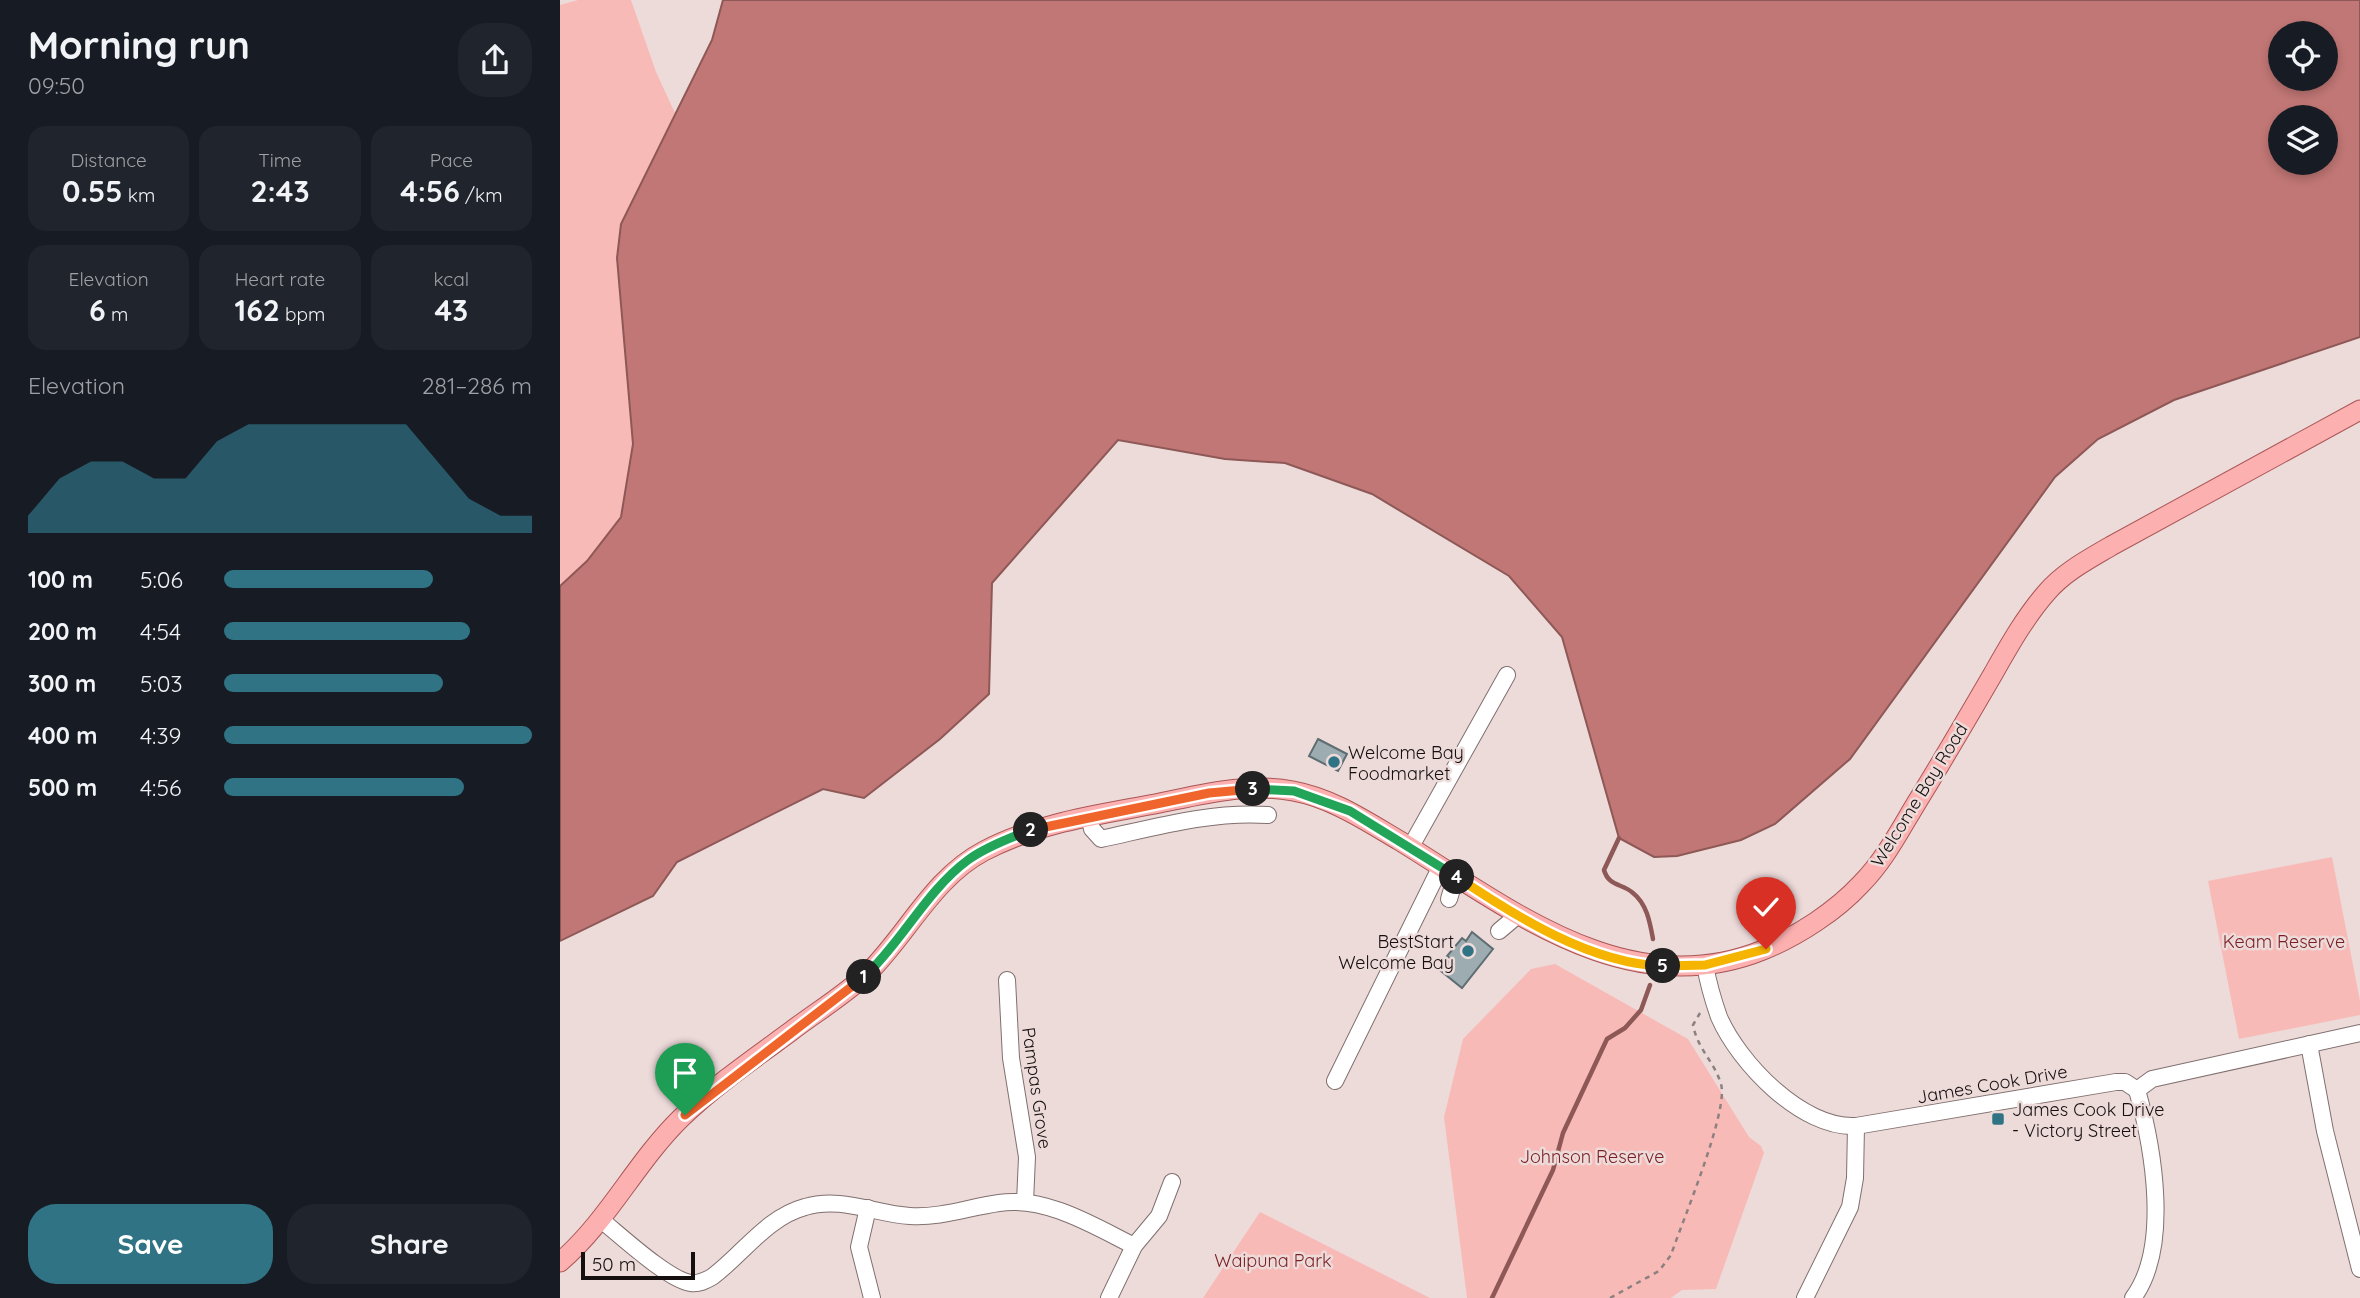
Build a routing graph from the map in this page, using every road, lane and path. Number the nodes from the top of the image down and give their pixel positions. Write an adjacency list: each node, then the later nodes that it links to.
1 (2360, 410): 11 (main road, Welcome Bay Road)
2 (1507, 675): 5 (street)
3 (1089, 816): 4 (street); 5 (main road, Welcome Bay Road); 22 (main road, Welcome Bay Road)
4 (1268, 816)
5 (1410, 848): 6 (main road, Welcome Bay Road)
6 (1441, 866): 7 (main road, Welcome Bay Road); 16 (street)
7 (1461, 880): 8 (street); 9 (main road, Welcome Bay Road)
8 (1449, 899)
9 (1518, 915): 10 (street); 11 (main road, Welcome Bay Road)
10 (1499, 931)
11 (1705, 965): 13 (street, James Cook Drive)
12 (1007, 980): 20 (street, Pampas Grove)
13 (1711, 992): 18 (street, James Cook Drive); 29 (path)
14 (2360, 1032): 15 (street)
15 (2308, 1044): 17 (street); 25 (street)
16 (1335, 1081)
17 (2137, 1090): 18 (street, James Cook Drive); 31 (street)
18 (1856, 1126): 30 (street)
19 (1172, 1182): 23 (street)
20 (1025, 1202): 21 (street); 23 (street)
21 (868, 1208): 26 (street); 27 (street)
22 (600, 1219): 24 (main road, Welcome Bay Road); 26 (street)
23 (1134, 1246): 28 (street)
24 (560, 1262)
25 (2360, 1269)
26 (685, 1291)
27 (872, 1298)
28 (1109, 1298)
29 (1610, 1298)
30 (1805, 1298)
31 (2133, 1298)

